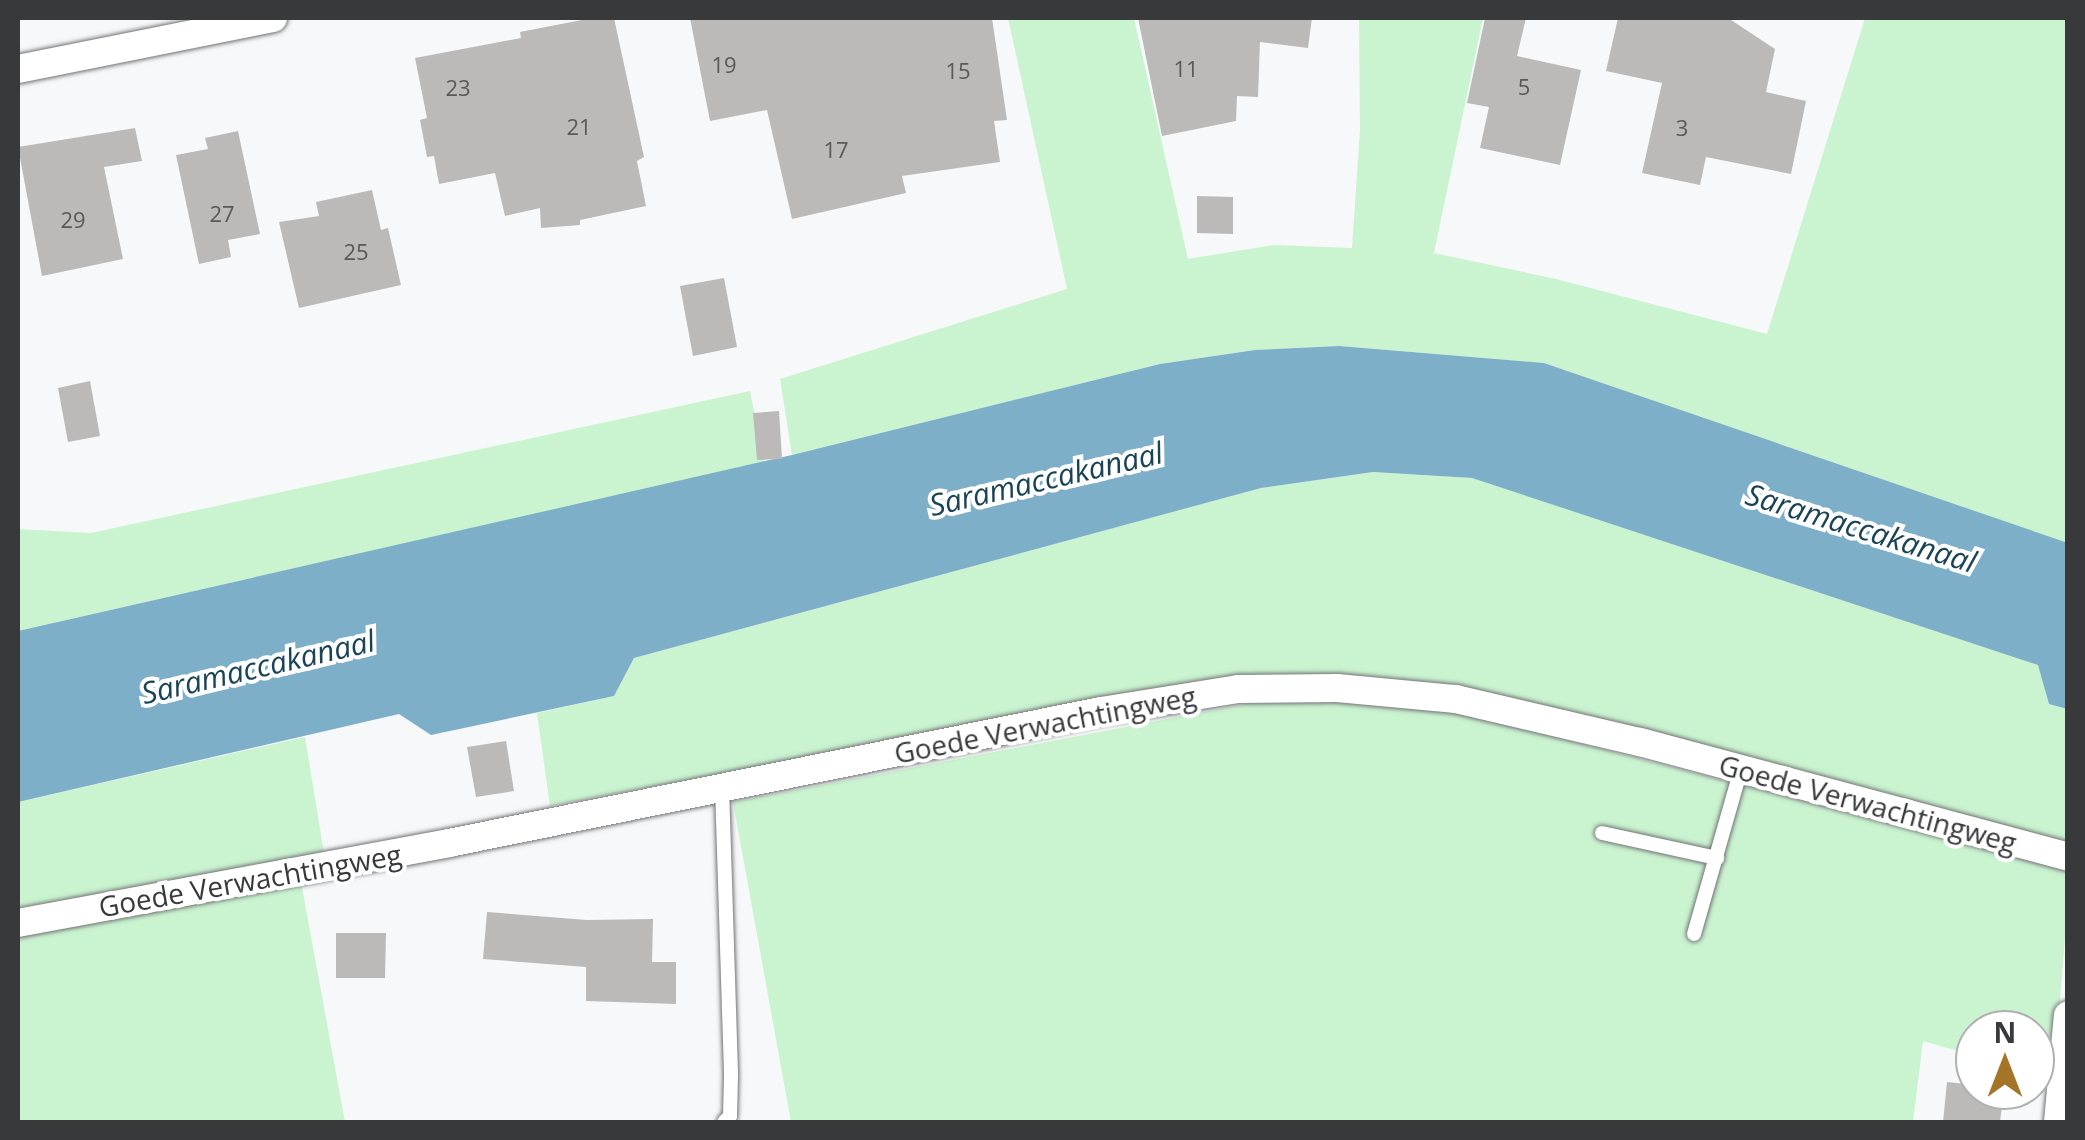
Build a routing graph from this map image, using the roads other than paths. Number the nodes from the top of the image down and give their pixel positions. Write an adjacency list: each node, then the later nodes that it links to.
1 (273, 18): 2 (street)
2 (18, 69)
3 (1741, 769): 4 (street, Goede Verwachtingweg); 6 (lane); 7 (street, Goede Verwachtingweg)
4 (722, 788): 8 (street, Goede Verwachtingweg); 11 (lane)
5 (1602, 834): 6 (lane)
6 (1718, 858): 9 (lane)
7 (2068, 858)
8 (18, 923)
9 (1694, 934)
10 (2068, 1015): 12 (street)
11 (724, 1122)
12 (2058, 1122)

